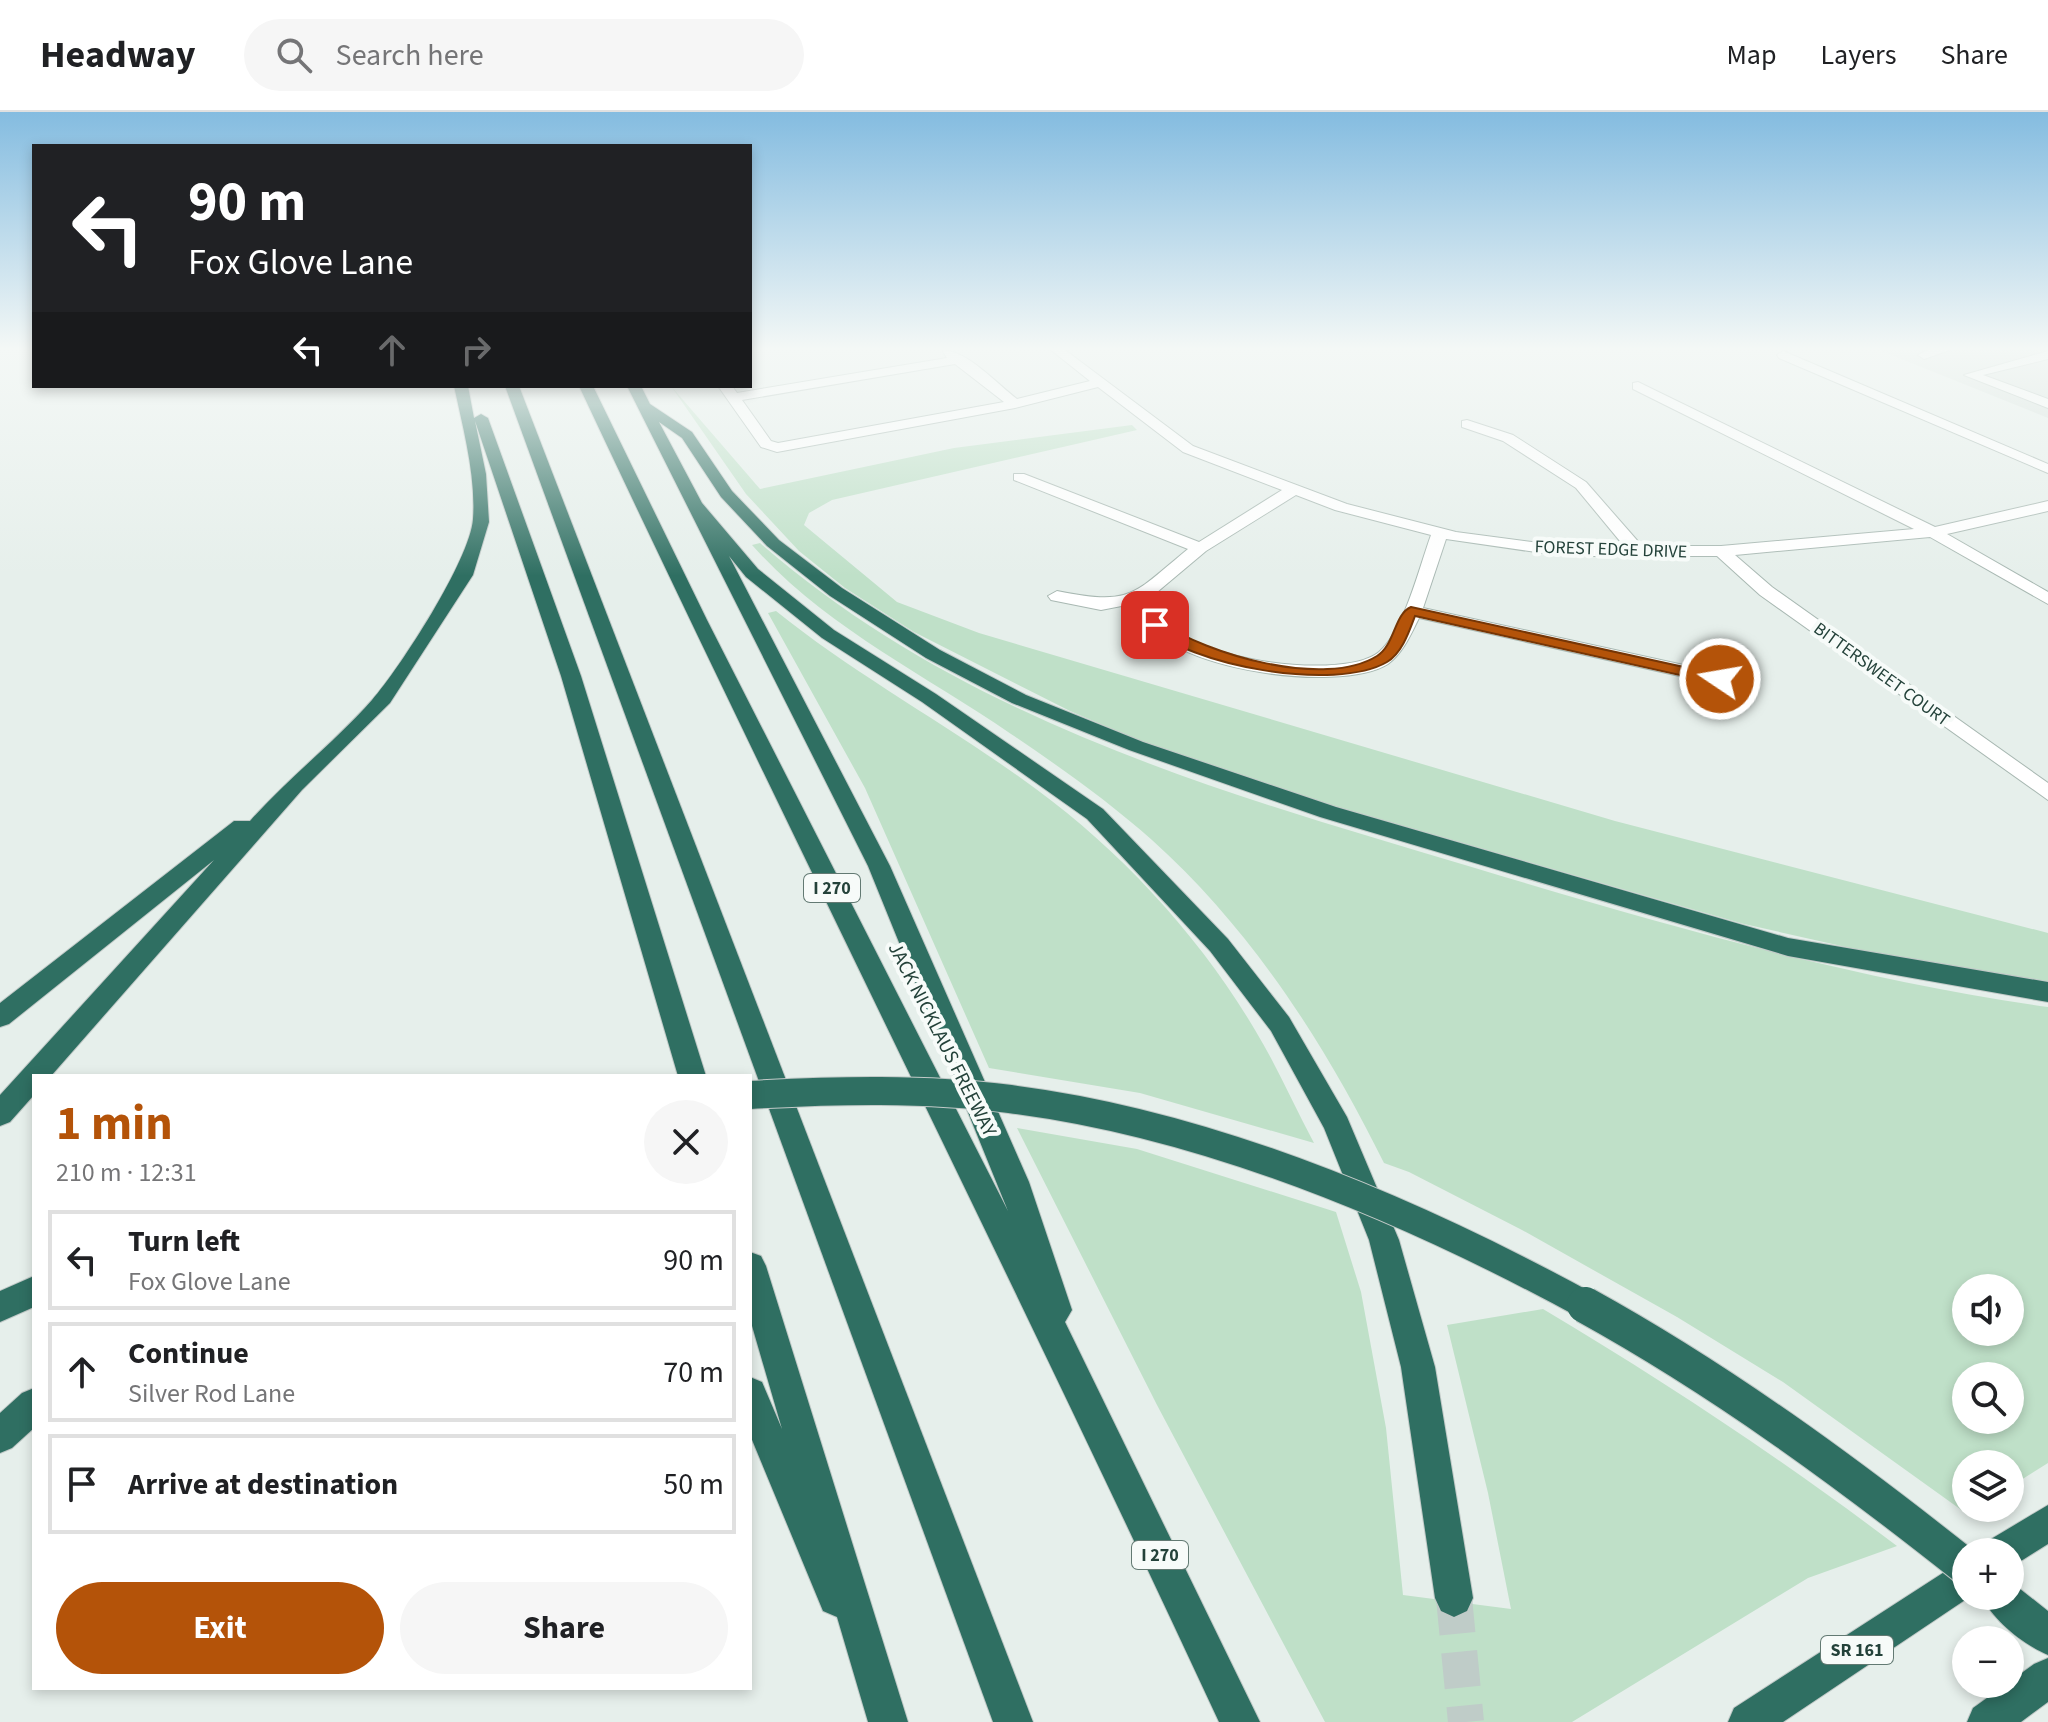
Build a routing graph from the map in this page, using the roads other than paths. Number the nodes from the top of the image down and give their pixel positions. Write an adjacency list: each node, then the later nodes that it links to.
1 (469, 425): 28 (highway)
2 (483, 425): 33 (highway)
3 (527, 425): 53 (highway)
4 (605, 425): 40 (highway, JACK NICKLAUS FREEWAY / I 270)
5 (656, 425): 17 (highway)
6 (673, 425): 30 (highway)
7 (753, 425): 8 (street)
8 (901, 425)
9 (1154, 425): 15 (street, FOREST EDGE DRIVE)
10 (1470, 425): 22 (street)
11 (1717, 425): 18 (street)
12 (1946, 425): 13 (street)
13 (2048, 469)
14 (1019, 477): 20 (street)
15 (1293, 490): 19 (street, FOREST EDGE DRIVE); 20 (street)
16 (2048, 506): 18 (street, FOREST EDGE DRIVE)
17 (697, 507): 40 (highway); 48 (highway)
18 (1933, 532): 21 (street, FOREST EDGE DRIVE); 25 (street)
19 (1440, 533): 22 (street, FOREST EDGE DRIVE); 26 (street)
20 (1200, 548): 24 (street)
21 (1721, 551): 22 (street, FOREST EDGE DRIVE); 29 (street, BITTERSWEET COURT)
22 (1639, 553)
23 (1057, 596): 24 (street)
24 (1147, 596): 26 (street)
25 (2048, 599)
26 (1411, 611): 27 (street)
27 (1720, 679)
28 (294, 785): 31 (highway); 32 (highway)
29 (2048, 793)
30 (2048, 992)
31 (0, 1017)
32 (36, 1074)
33 (691, 1074)
34 (32, 1078): 36 (highway)
35 (752, 1095): 46 (highway, bridge)
36 (0, 1114)
37 (752, 1273): 52 (highway)
38 (32, 1292): 39 (highway)
39 (0, 1307)
40 (1081, 1388): 54 (highway, JACK NICKLAUS FREEWAY / I 270)
41 (752, 1399): 52 (highway)
42 (32, 1407): 43 (highway)
43 (0, 1436)
44 (2048, 1523): 45 (highway)
45 (2024, 1539)
46 (1952, 1556)
47 (1952, 1586): 55 (highway, SR 161)
48 (1454, 1598)
49 (2017, 1610): 50 (highway)
50 (2048, 1636)
51 (2048, 1678): 56 (highway)
52 (888, 1722)
53 (1013, 1722)
54 (1240, 1722)
55 (1748, 1722)
56 (1987, 1722)

